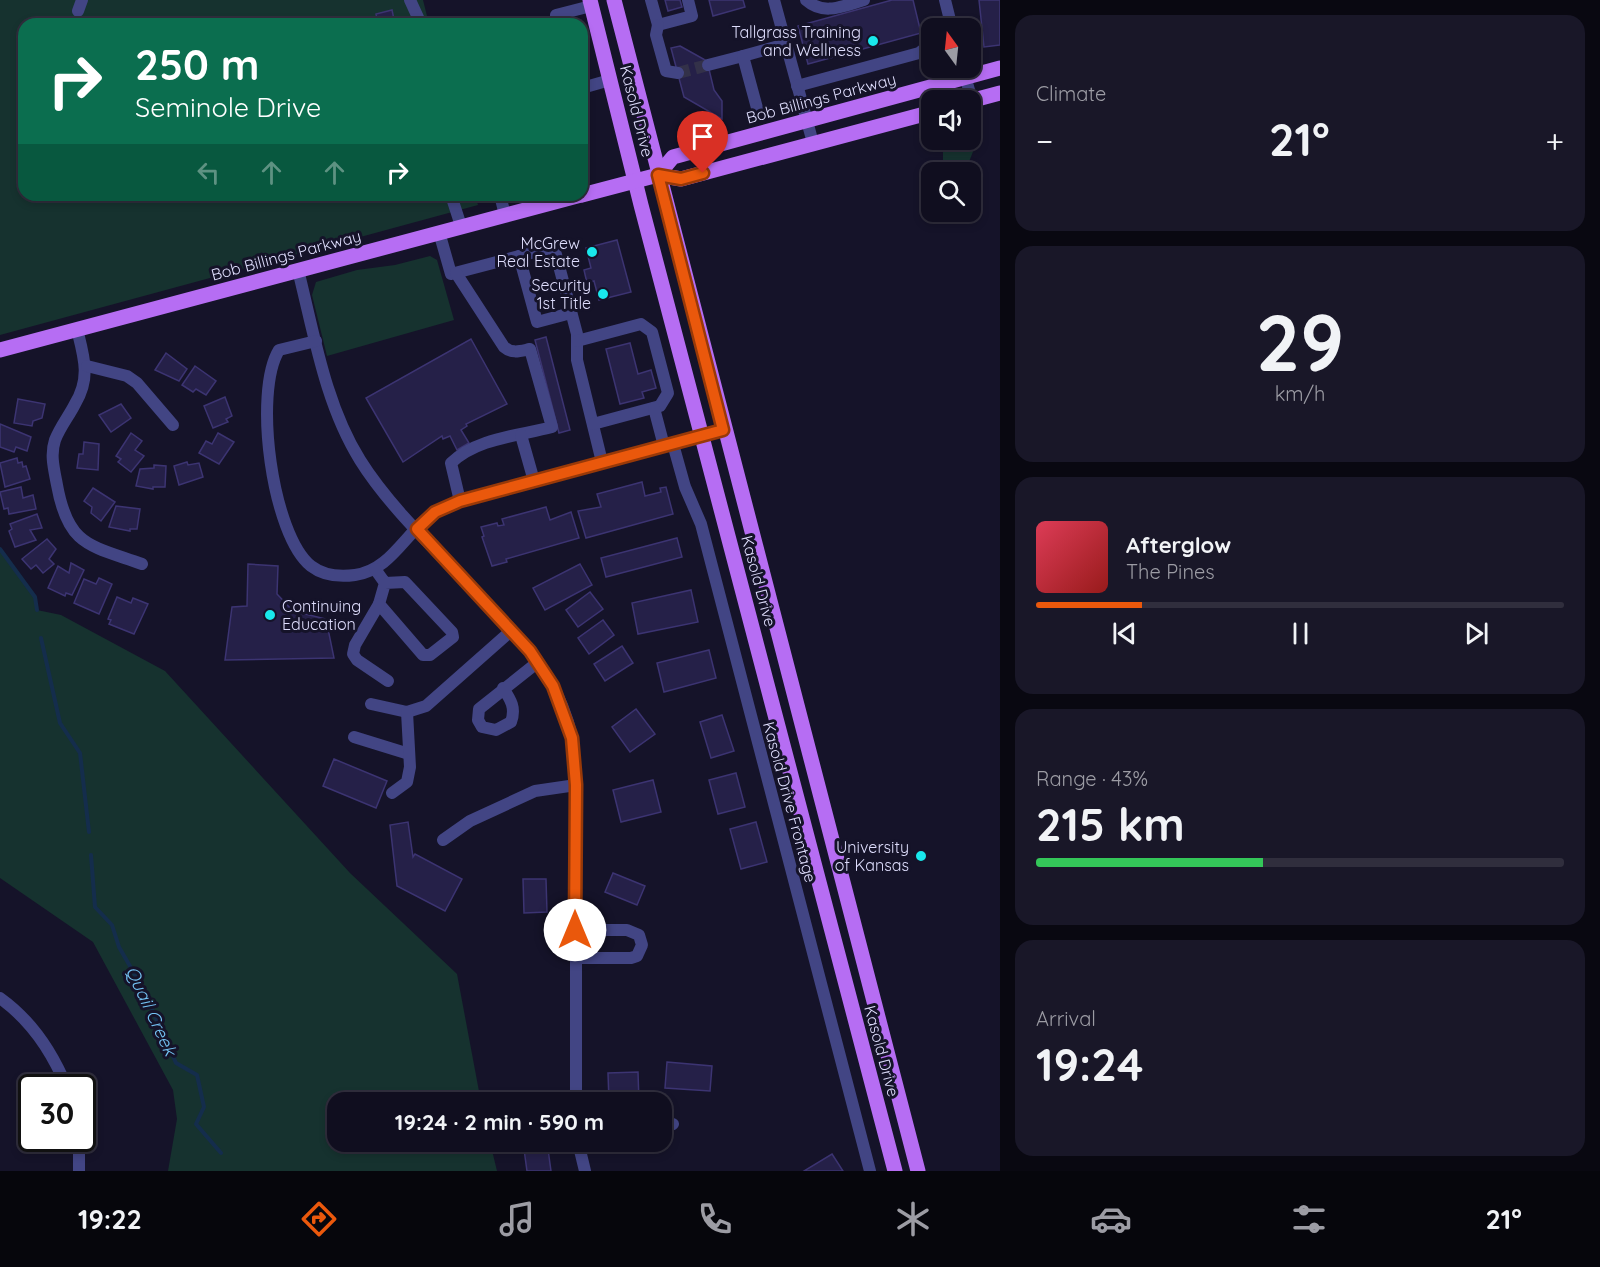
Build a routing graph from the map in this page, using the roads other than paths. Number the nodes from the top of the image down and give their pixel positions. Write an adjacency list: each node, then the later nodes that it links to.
1 (410, 0): 11 (street)
2 (614, 0): 31 (main road, Kasold Drive)
3 (651, 0): 13 (street)
4 (688, 0): 13 (street)
5 (774, 0): 14 (street)
6 (806, 0): 7 (street)
7 (864, 0)
8 (945, 0): 12 (street)
9 (591, 3): 10 (street); 22 (main road, Kasold Drive)
10 (556, 15)
11 (418, 18)
12 (950, 18)
13 (658, 25): 20 (street)
14 (786, 44): 16 (street); 24 (street)
15 (921, 51): 24 (street)
16 (743, 56): 17 (street); 27 (street)
17 (708, 65)
18 (1000, 68): 19 (main road, Bob Billings Parkway)
19 (981, 71)
20 (678, 73)
21 (948, 78): 29 (main road, Bob Billings Parkway)
22 (610, 80): 23 (street); 32 (main road, Kasold Drive)
23 (588, 86)
24 (797, 86): 29 (street)
25 (1000, 93): 26 (main road)
26 (981, 98)
27 (758, 108)
28 (921, 115): 30 (main road, Bob Billings Parkway)
29 (807, 121): 30 (street); 31 (main road, Bob Billings Parkway)
30 (813, 143): 31 (main road, Bob Billings Parkway)
31 (658, 175): 32 (main road, Bob Billings Parkway); 52 (main road, Kasold Drive)
32 (636, 181): 33 (main road, Bob Billings Parkway); 54 (main road, Kasold Drive)
33 (588, 193)
34 (453, 201): 38 (street)
35 (502, 201): 37 (street)
36 (559, 201): 37 (main road, Bob Billings Parkway)
37 (505, 215): 38 (main road, Bob Billings Parkway)
38 (461, 226): 39 (main road, Bob Billings Parkway)
39 (439, 232): 41 (main road, Bob Billings Parkway); 42 (street)
40 (519, 256): 42 (street); 43 (street); 43 (street)
41 (298, 270): 44 (main road, Bob Billings Parkway); 45 (street)
42 (456, 273): 53 (street)
43 (571, 313): 46 (street)
44 (77, 329): 47 (main road, Bob Billings Parkway); 48 (street)
45 (316, 341): 59 (street); 61 (street)
46 (577, 341): 49 (street); 50 (street)
47 (0, 350)
48 (87, 366): 51 (street); 60 (street)
49 (654, 408): 50 (street); 55 (street, Kasold Drive Frontage)
50 (593, 424): 56 (street)
51 (173, 425)
52 (723, 430): 54 (street); 86 (main road, Kasold Drive)
53 (521, 435): 57 (street); 58 (street)
54 (702, 436): 55 (street); 85 (main road, Kasold Drive)
55 (668, 445): 56 (street); 84 (street, Kasold Drive Frontage)
56 (602, 462): 57 (street)
57 (534, 481): 58 (street)
58 (460, 501): 59 (street)
59 (417, 529): 61 (street); 64 (street)
60 (142, 564)
61 (375, 569): 62 (street)
62 (385, 583): 63 (street); 63 (street)
63 (379, 604): 66 (street)
64 (512, 630): 65 (street); 69 (street)
65 (538, 662): 67 (street); 72 (street)
66 (388, 681)
67 (503, 688)
68 (371, 704): 69 (street)
69 (407, 712): 71 (street)
70 (354, 737): 71 (street)
71 (409, 754): 73 (street)
72 (576, 785): 74 (street); 75 (street)
73 (392, 793)
74 (443, 840)
75 (575, 930): 76 (street); 76 (street)
76 (576, 958): 79 (street)
77 (0, 998): 78 (street)
78 (60, 1074)
79 (576, 1092)
80 (79, 1152): 82 (street)
81 (582, 1152): 83 (street)
82 (79, 1171)
83 (585, 1171)
84 (870, 1171)
85 (895, 1171)
86 (918, 1171)

